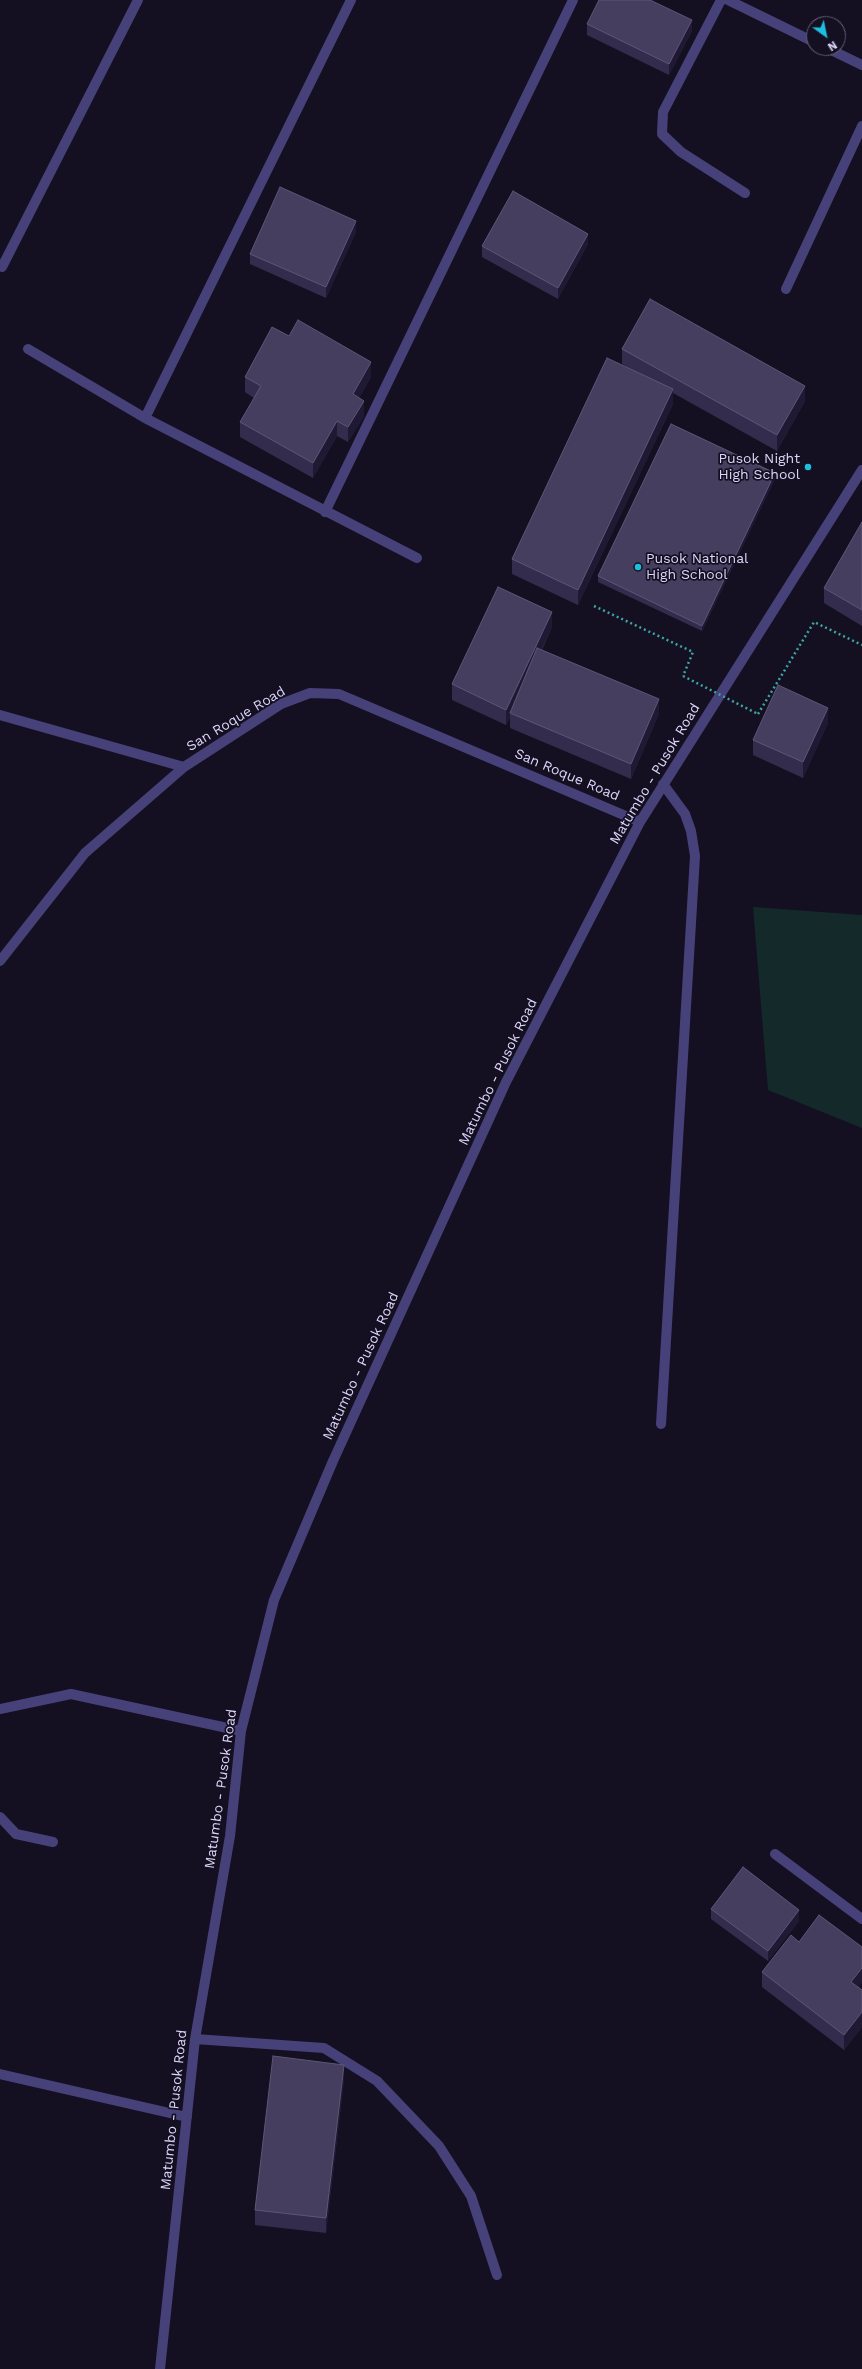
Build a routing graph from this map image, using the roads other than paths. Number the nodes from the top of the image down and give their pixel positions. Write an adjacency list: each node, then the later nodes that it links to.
1 (138, 0): 11 (street)
2 (351, 0): 14 (street)
3 (573, 0): 16 (street)
4 (721, 0): 10 (street)
5 (728, 0): 6 (street)
6 (806, 38)
7 (843, 56): 8 (street)
8 (862, 65)
9 (862, 126): 12 (street)
10 (745, 193)
11 (2, 267)
12 (786, 289)
13 (28, 349): 14 (street)
14 (145, 418): 16 (street)
15 (862, 470): 20 (street, Matumbo - Pusok Road)
16 (325, 512): 17 (street)
17 (417, 558)
18 (0, 715): 19 (street)
19 (184, 767): 21 (street, San Roque Road); 22 (street, San Roque Road)
20 (663, 784): 21 (street, Matumbo - Pusok Road); 23 (street)
21 (640, 822): 25 (street, Matumbo - Pusok Road)
22 (0, 961)
23 (661, 1424)
24 (0, 1709): 25 (street)
25 (241, 1731): 30 (street, Matumbo - Pusok Road)
26 (0, 1817): 27 (street)
27 (53, 1842)
28 (775, 1854): 29 (street)
29 (862, 1919)
30 (195, 2039): 32 (street, Matumbo - Pusok Road); 33 (street)
31 (0, 2074): 32 (street)
32 (187, 2117): 34 (street, Matumbo - Pusok Road)
33 (497, 2275)
34 (160, 2369)

